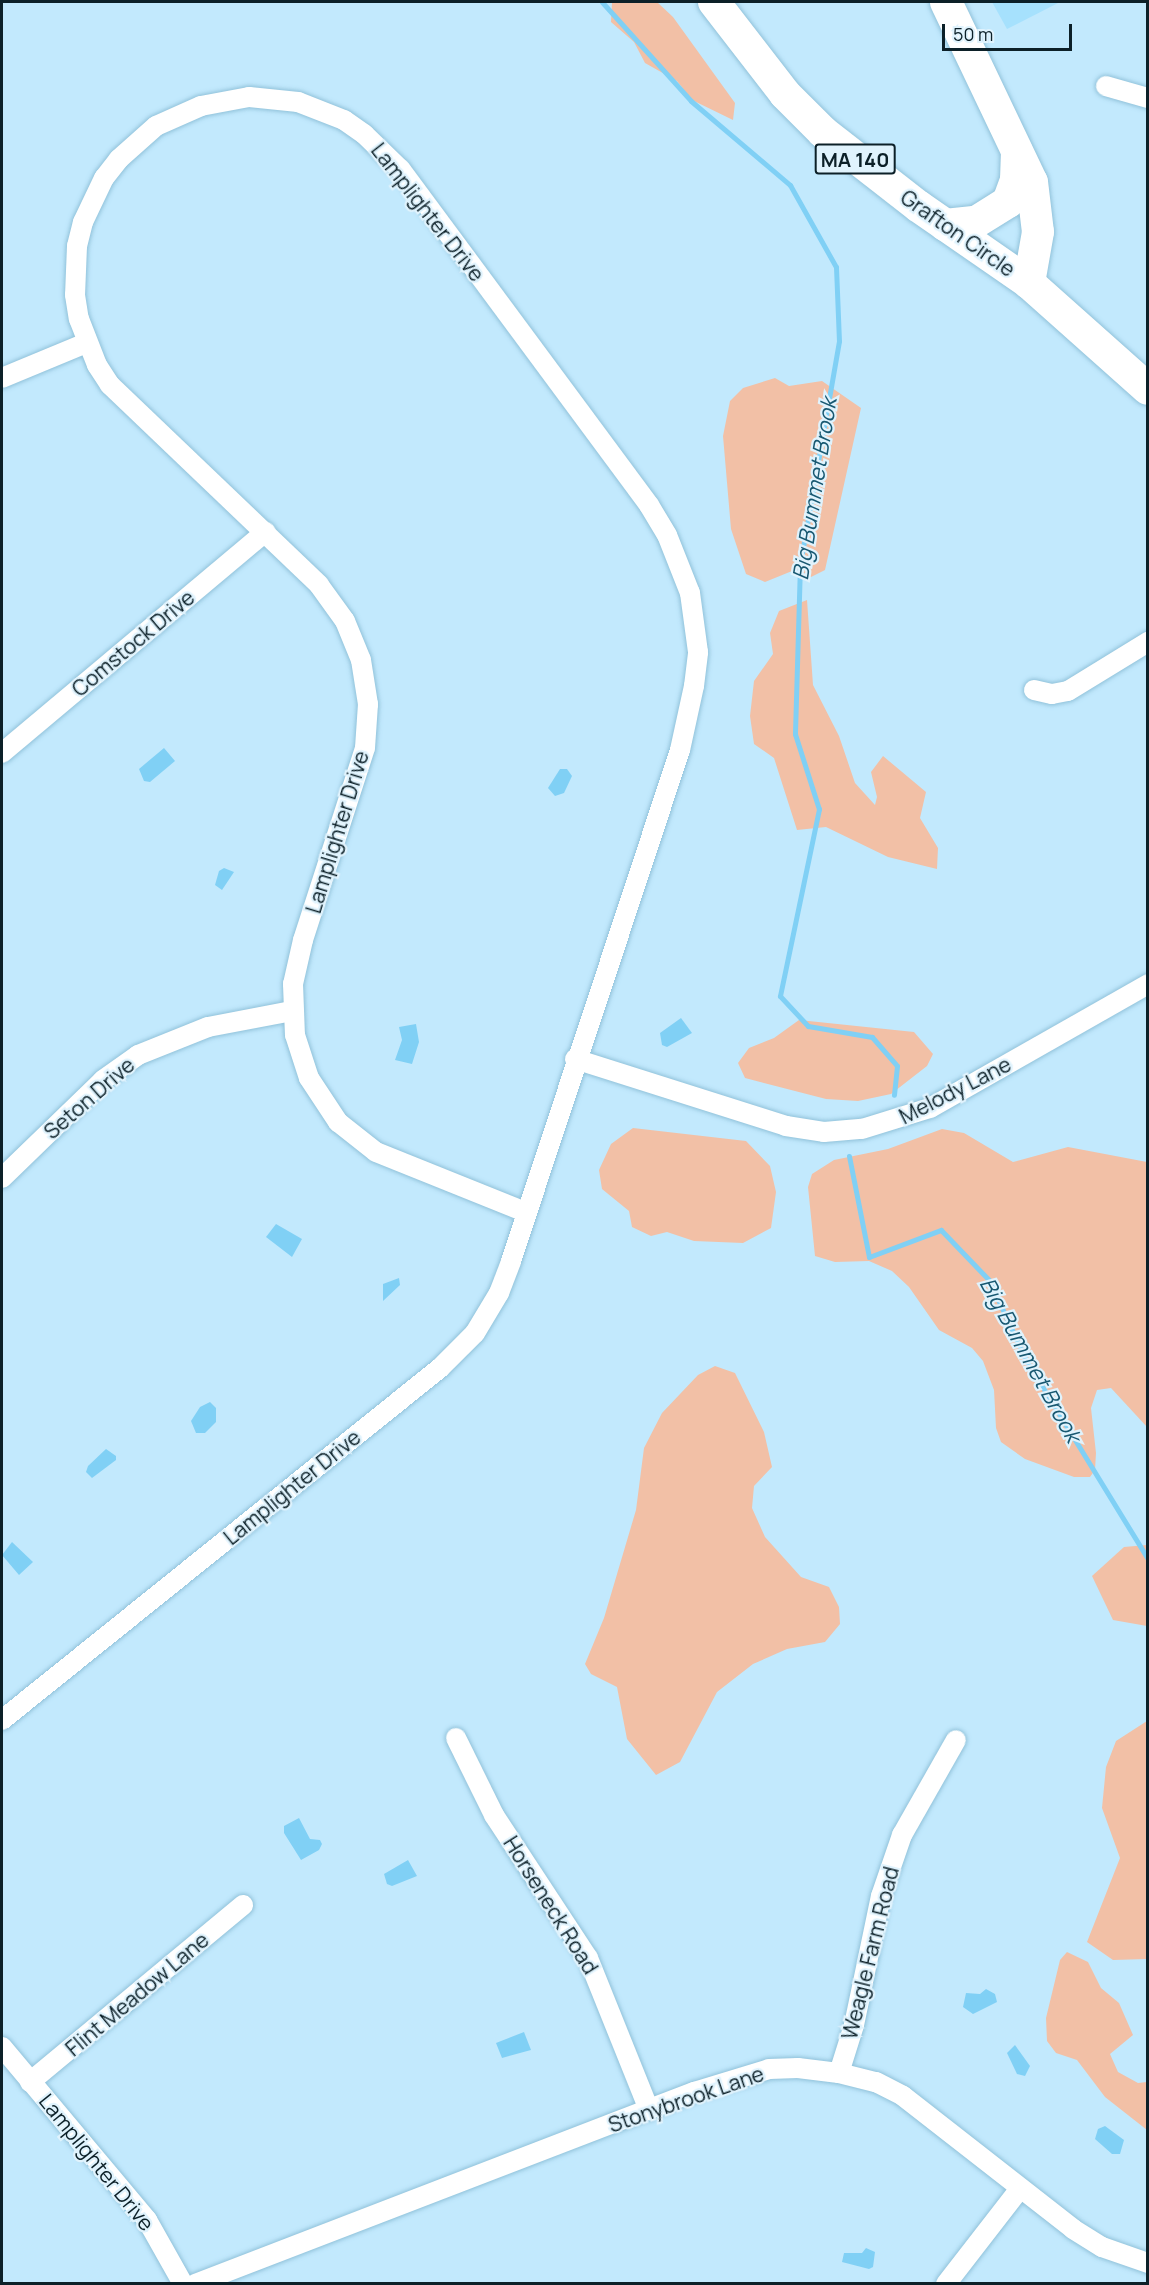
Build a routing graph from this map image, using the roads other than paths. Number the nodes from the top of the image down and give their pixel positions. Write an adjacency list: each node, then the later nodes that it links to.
1 (714, 2): 6 (main road, Grafton Circle / MA 140)
2 (946, 2): 5 (main road)
3 (1106, 86): 4 (street)
4 (1148, 98)
5 (1017, 148): 6 (main road); 7 (main road)
6 (945, 225): 7 (main road, Grafton Circle / MA 140)
7 (1029, 283): 10 (main road, MA 140)
8 (86, 343): 9 (street); 11 (street, Lamplighter Drive); 17 (street, Lamplighter Drive)
9 (2, 378)
10 (1148, 389)
11 (265, 532): 14 (street, Comstock Drive); 16 (street, Lamplighter Drive)
12 (1148, 642): 13 (street)
13 (1034, 690)
14 (2, 753)
15 (1148, 984): 17 (street, Melody Lane)
16 (292, 1011): 18 (street, Seton Drive); 19 (street, Lamplighter Drive)
17 (575, 1059): 19 (street, Lamplighter Drive)
18 (2, 1178)
19 (525, 1212): 20 (street, Lamplighter Drive)
20 (2, 1720)
21 (456, 1738): 27 (street, Horseneck Road)
22 (956, 1740): 25 (street, Weagle Farm Road)
23 (243, 1905): 26 (street, Flint Meadow Lane)
24 (2, 2047): 26 (street, Lamplighter Drive)
25 (839, 2073): 27 (street, Stonybrook Lane); 28 (street, Stonybrook Lane)
26 (30, 2082): 30 (street, Lamplighter Drive)
27 (649, 2110): 31 (street, Stonybrook Lane)
28 (1018, 2190): 29 (street, Stonybrook Lane); 32 (street)
29 (1148, 2263)
30 (183, 2283)
31 (195, 2283)
32 (946, 2283)

